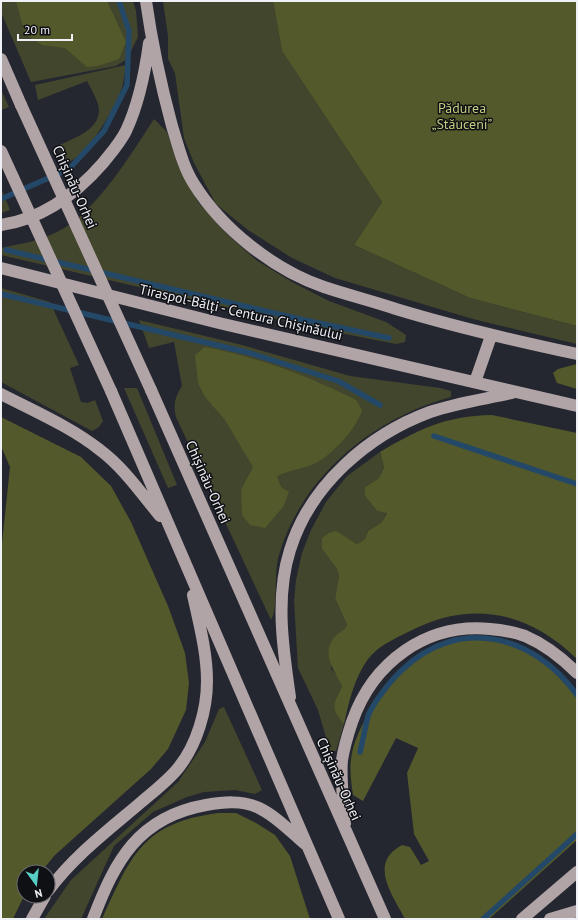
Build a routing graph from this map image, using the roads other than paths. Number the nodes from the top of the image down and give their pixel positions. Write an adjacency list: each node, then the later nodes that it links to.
1 (146, 1): 2 (highway)
2 (151, 34): 5 (highway); 7 (highway)
3 (1, 59): 16 (highway, Chișinău-Orhei, bridge)
4 (1, 152): 13 (highway, bridge)
5 (1, 225)
6 (1, 268): 9 (highway, Tiraspol-Bălți - Centura Chișinăului)
7 (491, 336): 8 (highway); 9 (highway)
8 (577, 354)
9 (475, 382): 10 (highway, Tiraspol-Bălți - Centura Chișinăului)
10 (517, 392): 12 (highway, Tiraspol-Bălți - Centura Chișinăului); 16 (highway)
11 (1, 394): 13 (highway)
12 (577, 406)
13 (169, 528): 14 (highway)
14 (187, 569): 18 (highway); 20 (highway)
15 (577, 673): 17 (highway)
16 (292, 712): 17 (highway, Chișinău-Orhei)
17 (345, 831): 26 (highway, Chișinău-Orhei)
18 (307, 846): 24 (highway); 25 (highway)
19 (576, 872): 27 (highway)
20 (56, 880)
21 (40, 904): 23 (highway)
22 (577, 911): 28 (highway)
23 (32, 919)
24 (92, 919)
25 (339, 919)
26 (385, 919)
27 (522, 919)
28 (550, 919)

